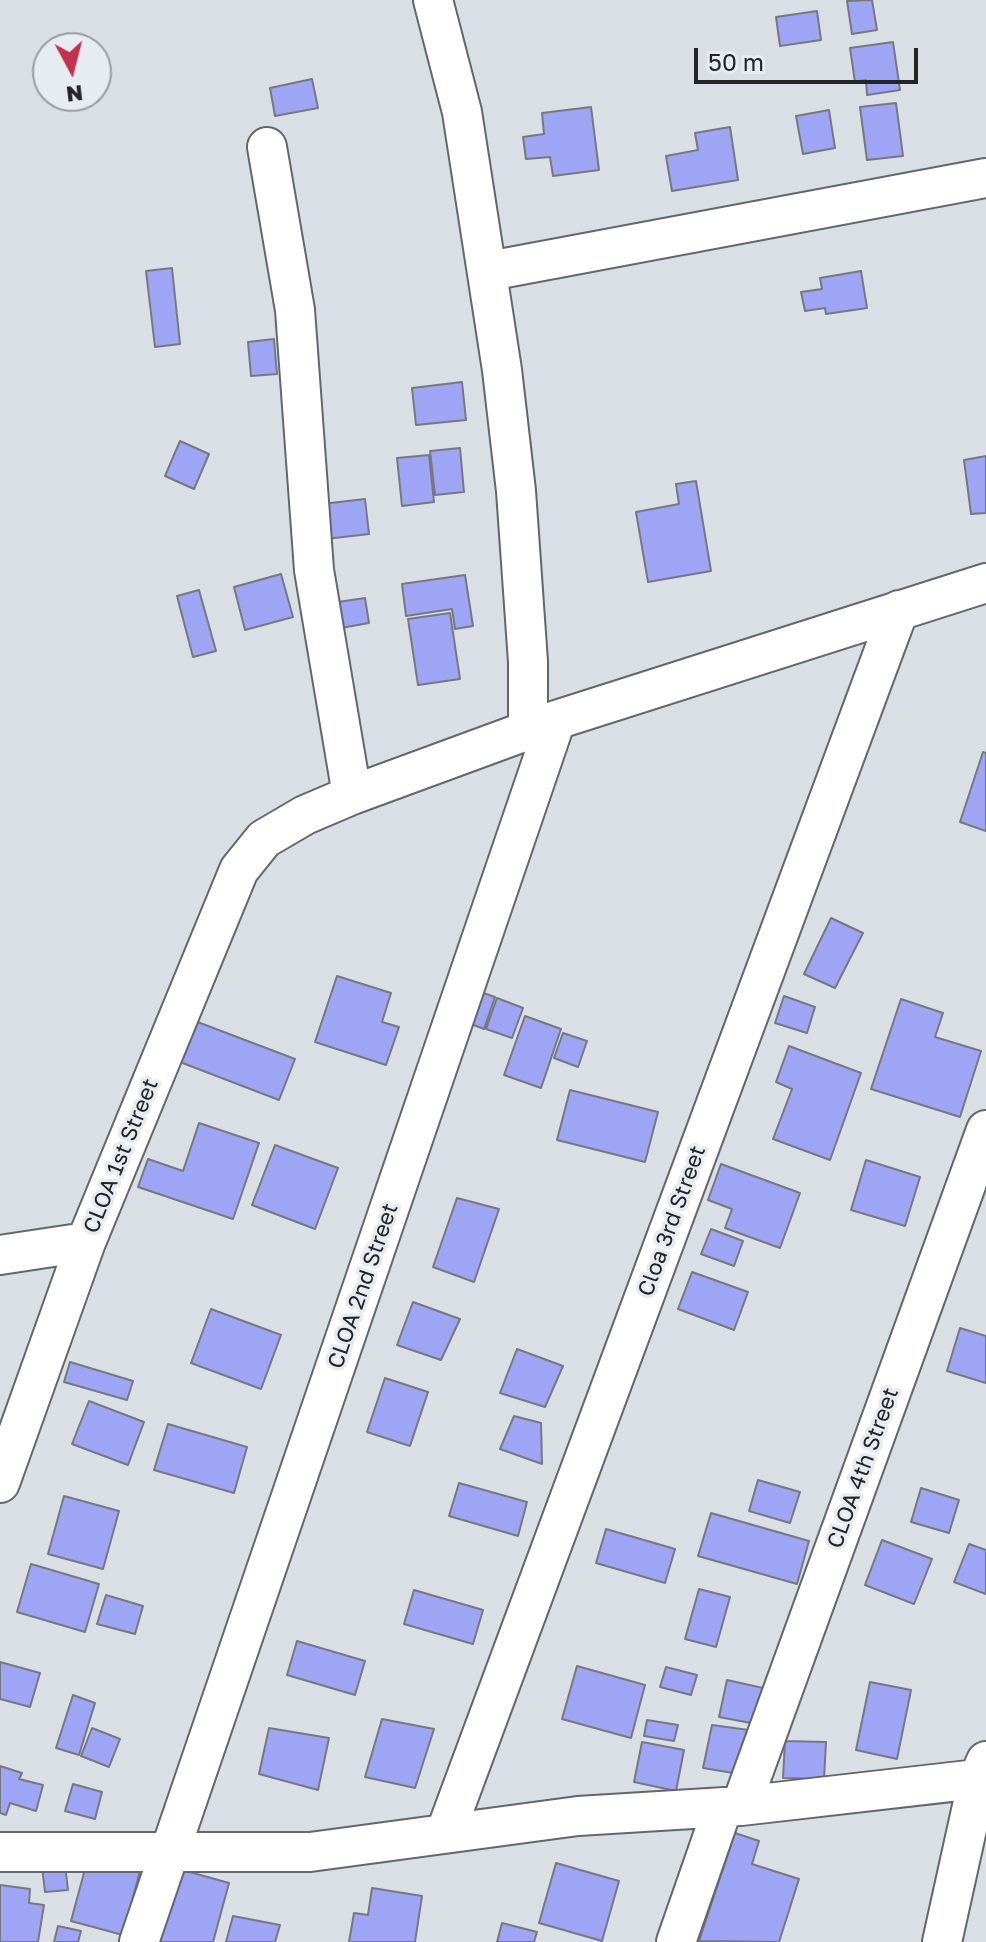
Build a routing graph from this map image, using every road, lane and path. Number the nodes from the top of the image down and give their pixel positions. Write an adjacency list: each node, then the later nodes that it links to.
1 (433, 0): 4 (street, CLOA 2nd Street)
2 (267, 147): 8 (street)
3 (986, 178): 4 (street)
4 (489, 271): 7 (street, CLOA 2nd Street)
5 (986, 583): 6 (street)
6 (899, 610): 7 (street); 15 (street, Cloa 3rd Street)
7 (542, 726): 8 (street); 17 (street, CLOA 2nd Street)
8 (352, 795): 10 (street, CLOA 1st Street)
9 (986, 1130): 14 (street, CLOA 4th Street)
10 (86, 1242): 11 (street); 12 (street, CLOA 1st Street)
11 (0, 1255)
12 (0, 1483)
13 (983, 1772): 14 (street); 20 (street)
14 (732, 1807): 15 (street); 19 (street, CLOA 4th Street)
15 (446, 1831): 17 (street)
16 (0, 1852): 17 (street)
17 (170, 1853): 18 (street, CLOA 2nd Street)
18 (139, 1942)
19 (676, 1942)
20 (942, 1942)

